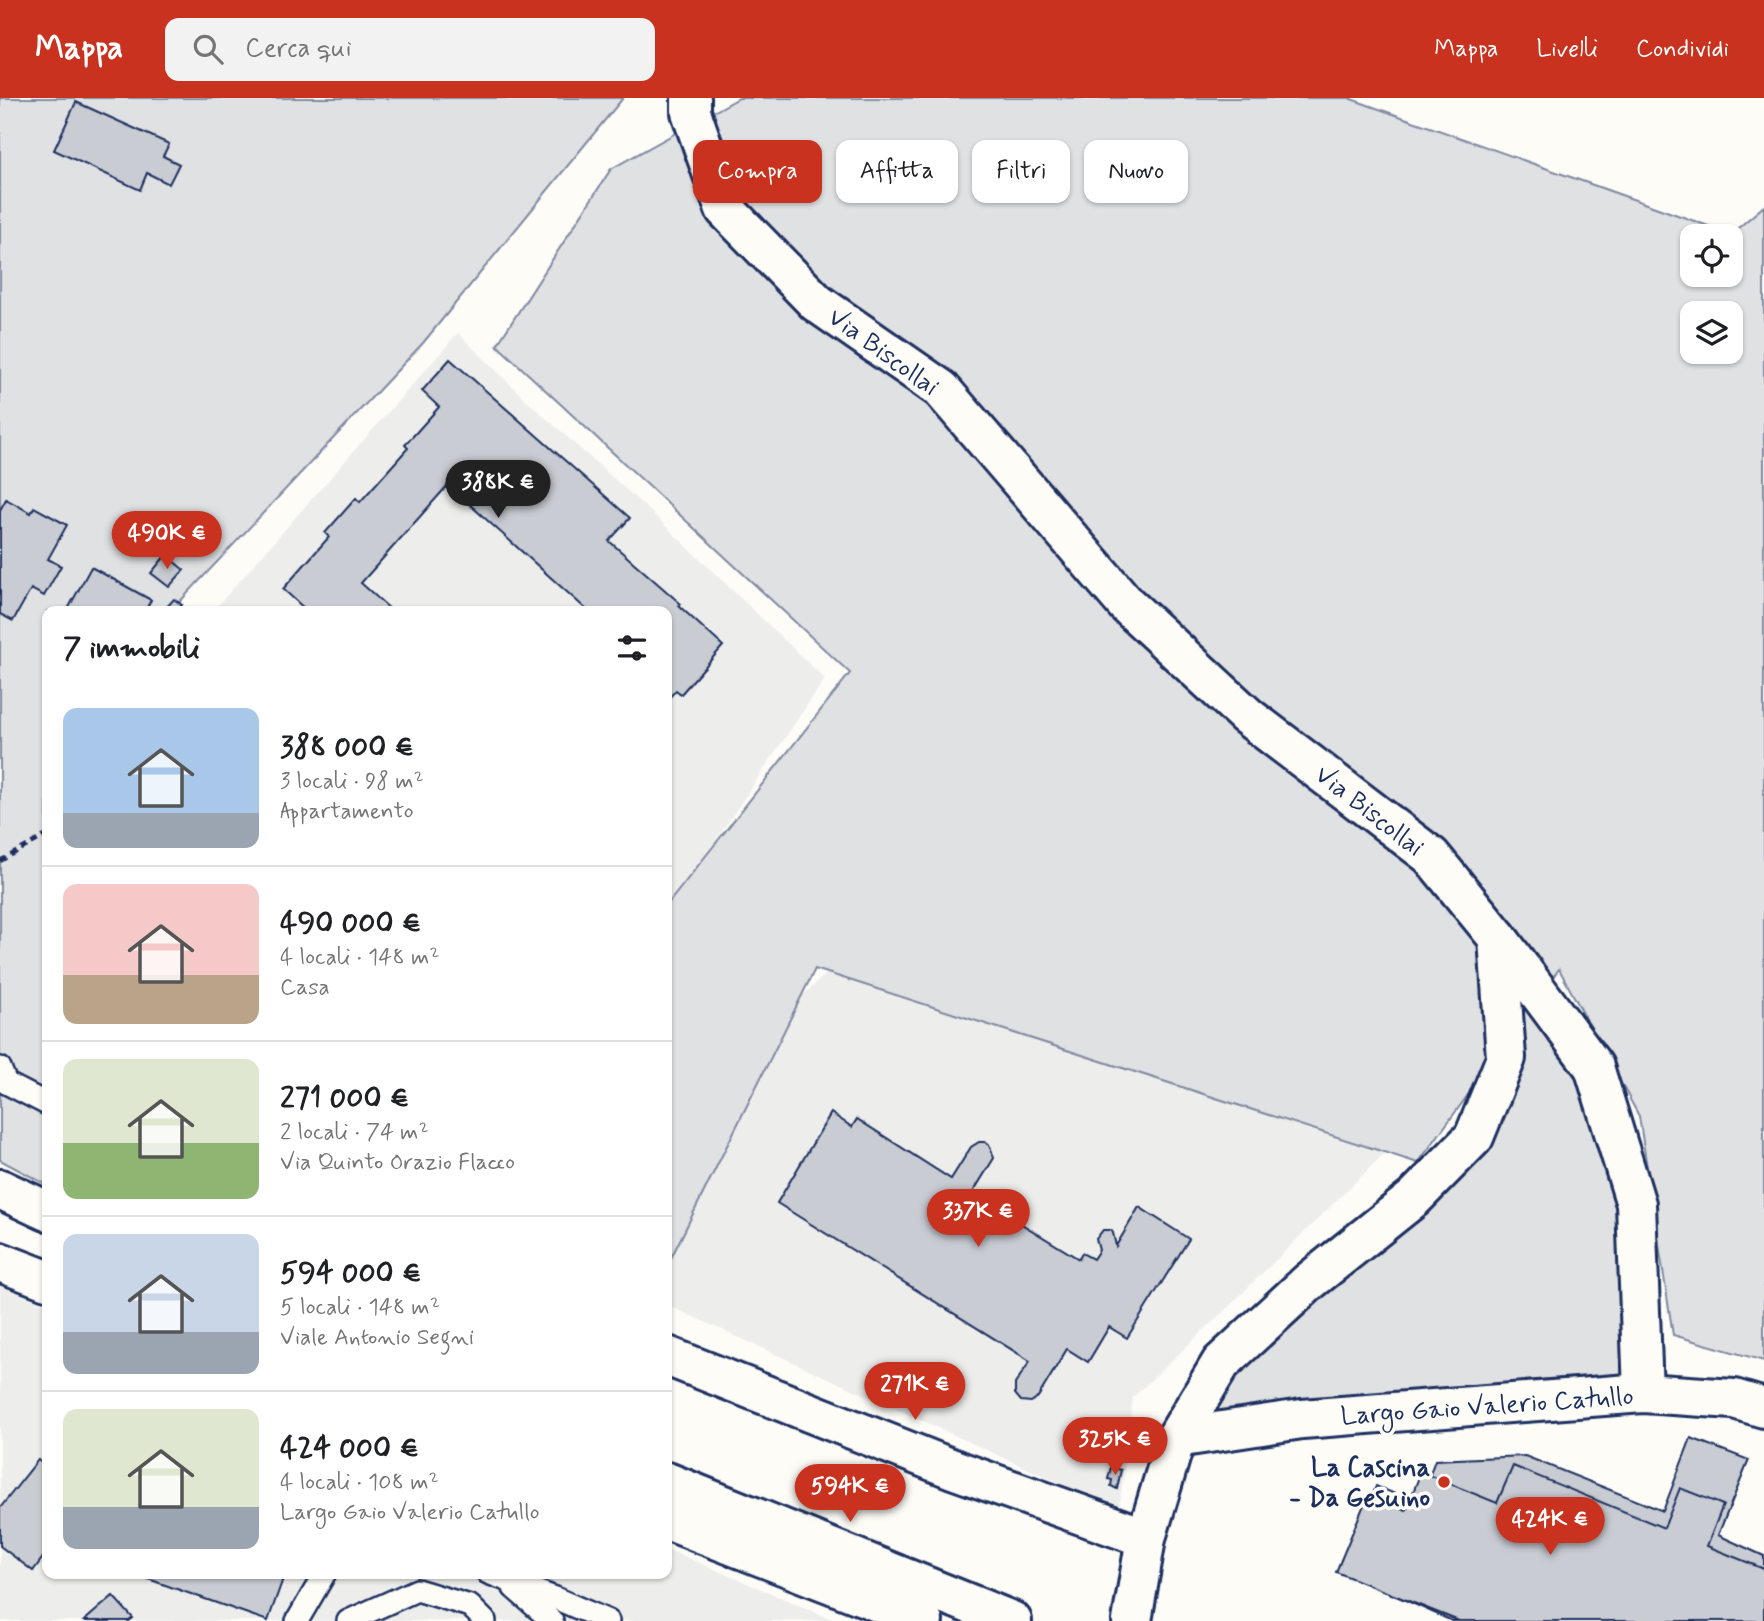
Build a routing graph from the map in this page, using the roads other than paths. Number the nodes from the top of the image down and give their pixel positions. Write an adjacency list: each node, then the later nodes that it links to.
1 (697, 103): 2 (street, Via Biscollai)
2 (1498, 938): 10 (street, Largo Gaio Valerio Catullo); 12 (street)
3 (0, 1068): 4 (lane)
4 (42, 1101)
5 (0, 1189): 6 (street)
6 (42, 1209)
7 (0, 1262): 8 (street)
8 (42, 1278)
9 (672, 1358): 15 (street)
10 (1643, 1394): 11 (street); 12 (street, Largo Gaio Valerio Catullo)
11 (1764, 1408)
12 (1176, 1438): 15 (street)
13 (672, 1484): 25 (street)
14 (672, 1522): 24 (street)
15 (1146, 1538): 26 (street)
16 (322, 1579): 19 (lane)
17 (500, 1579): 22 (lane)
18 (504, 1579): 23 (lane)
19 (298, 1621)
20 (348, 1621): 21 (lane)
21 (485, 1621)
22 (552, 1621)
23 (608, 1621)
24 (923, 1621)
25 (1012, 1621)
26 (1132, 1621)

